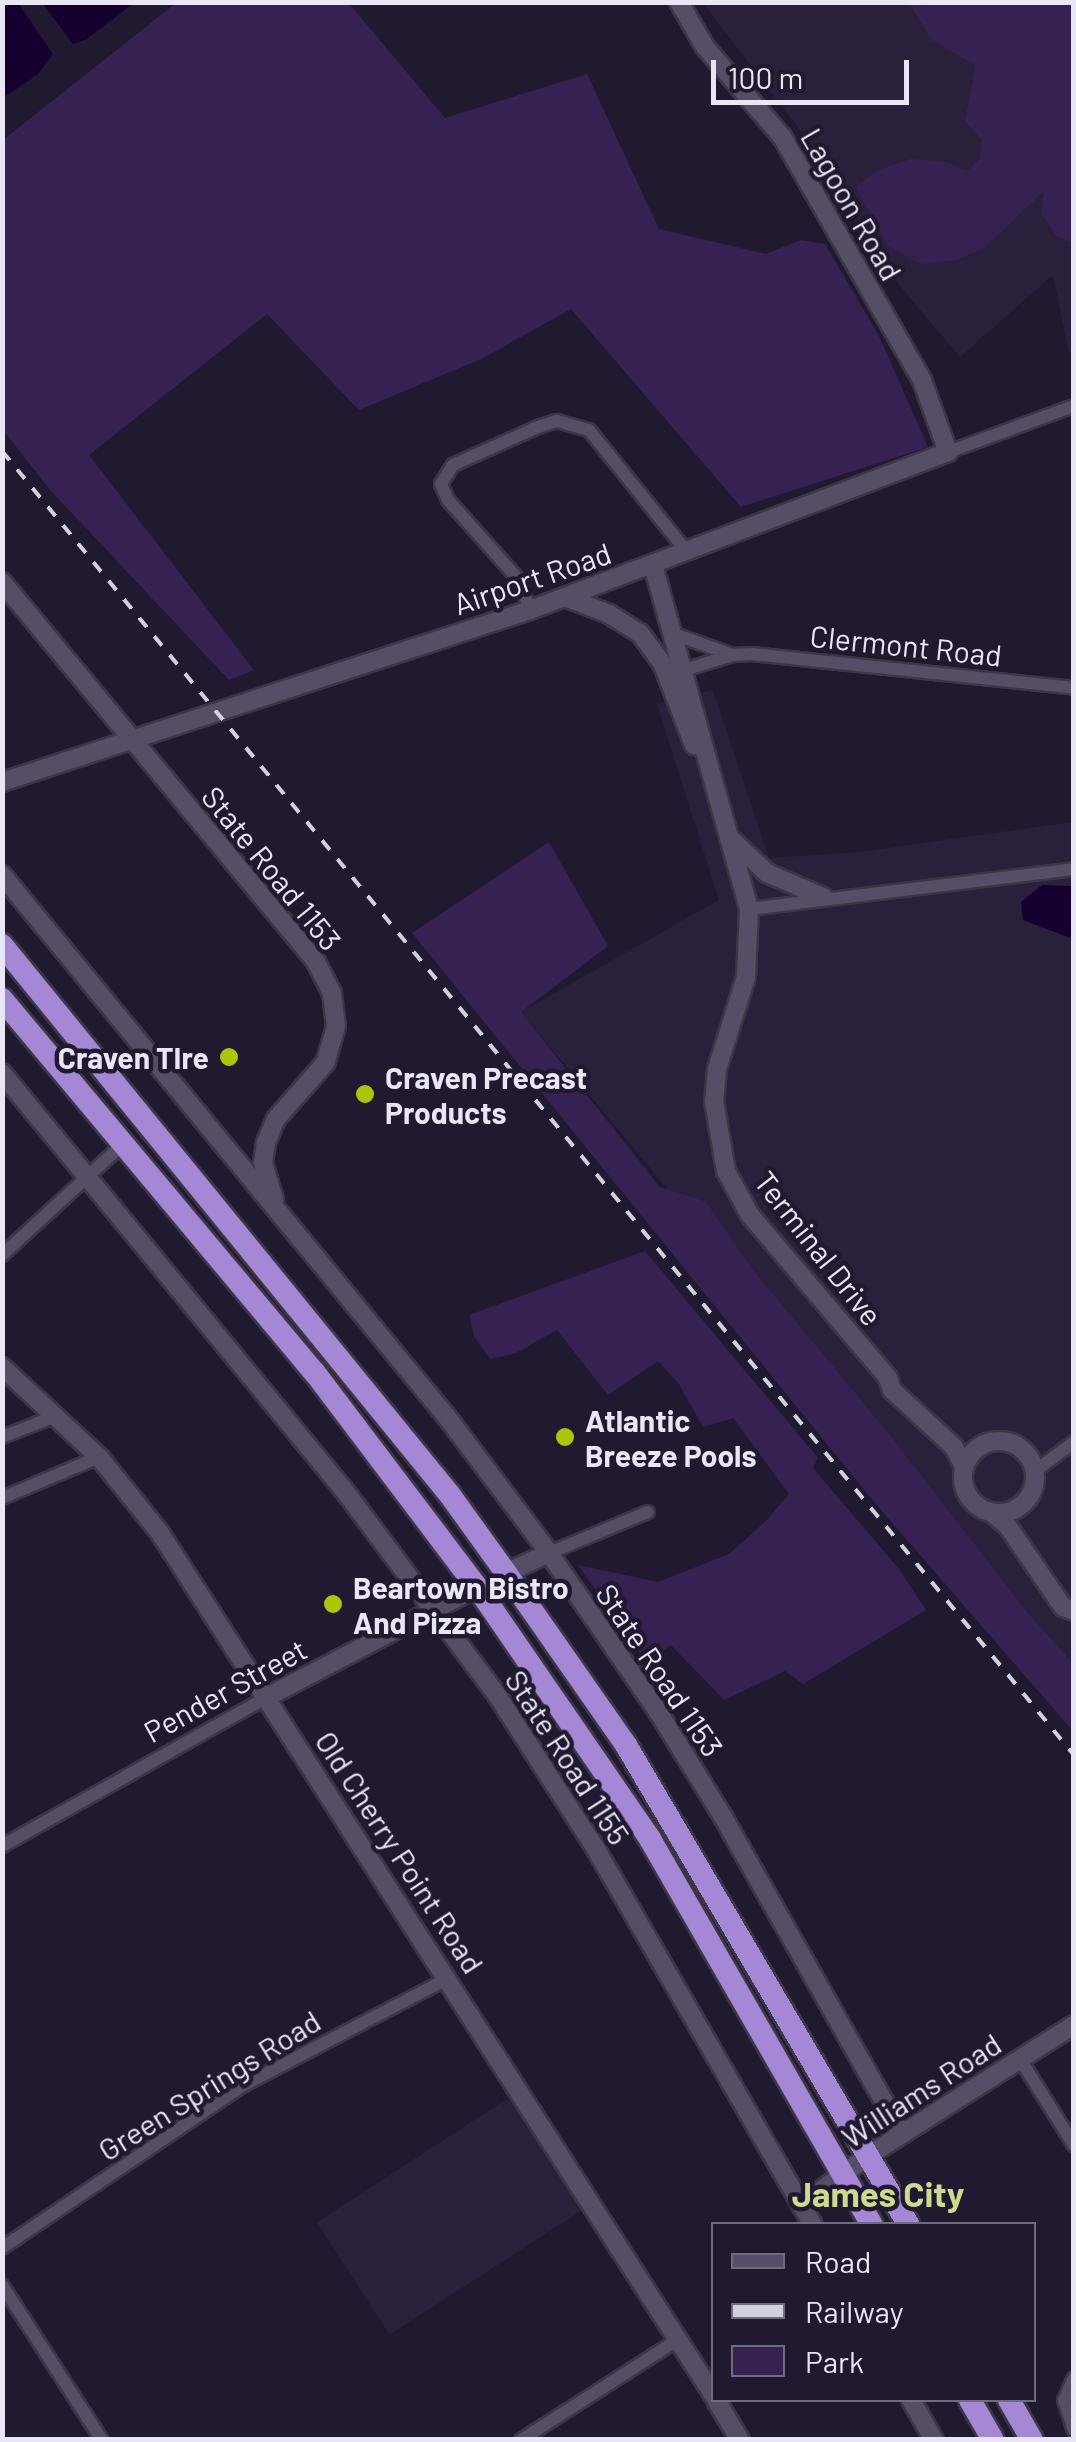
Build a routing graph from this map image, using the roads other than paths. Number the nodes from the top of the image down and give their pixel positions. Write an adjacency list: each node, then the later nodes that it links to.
1 (679, 2): 3 (street, Lagoon Road)
2 (1074, 406): 3 (street, Airport Road)
3 (948, 452): 4 (street, Airport Road)
4 (688, 553): 5 (street, Airport Road); 8 (street)
5 (653, 565): 7 (street, Airport Road); 9 (street, Terminal Drive)
6 (2, 582): 13 (street, State Road 1153)
7 (564, 597): 8 (street, Airport Road); 14 (street)
8 (530, 610): 13 (street, Airport Road)
9 (674, 634): 10 (street, Clermont Road); 11 (street, Terminal Drive)
10 (733, 654): 11 (street, Clermont Road); 12 (street, Clermont Road)
11 (684, 670): 14 (street, Terminal Drive)
12 (1074, 688)
13 (132, 740): 15 (street, Airport Road); 26 (street, State Road 1153)
14 (712, 771): 16 (street, Terminal Drive)
15 (2, 782)
16 (731, 838): 19 (street); 20 (street, Terminal Drive)
17 (1074, 868): 19 (street)
18 (2, 876): 26 (street, State Road 1153)
19 (823, 897): 20 (street)
20 (749, 910): 29 (street, Terminal Drive)
21 (2, 944): 42 (highway)
22 (2, 999): 24 (highway)
23 (2, 1072): 25 (street, State Road 1155)
24 (122, 1145): 25 (street); 43 (highway)
25 (88, 1177): 27 (street); 45 (street, State Road 1155)
26 (286, 1222): 41 (street, State Road 1153)
27 (2, 1256)
28 (2, 1368): 30 (street, Old Cherry Point Road)
29 (888, 1378): 33 (street, Terminal Drive); 35 (street, Terminal Drive)
30 (58, 1415): 31 (street); 34 (street, Old Cherry Point Road)
31 (2, 1438)
32 (1074, 1442): 36 (street)
33 (983, 1444): 35 (street); 36 (street, Terminal Drive)
34 (100, 1457): 37 (street); 47 (street, Old Cherry Point Road)
35 (964, 1466): 40 (street, Terminal Drive)
36 (1035, 1471): 38 (street)
37 (2, 1498)
38 (1021, 1506): 40 (street); 44 (street)
39 (648, 1512): 41 (street)
40 (992, 1512): 46 (street, Terminal Drive)
41 (548, 1552): 42 (street); 52 (street, State Road 1153)
42 (506, 1573): 54 (highway)
43 (476, 1587): 45 (street, Pender Street); 55 (highway)
44 (1074, 1603)
45 (434, 1608): 47 (street, Pender Street); 56 (street, State Road 1155)
46 (1074, 1611)
47 (267, 1698): 48 (street, Pender Street); 49 (street, Old Cherry Point Road)
48 (2, 1846)
49 (449, 1978): 60 (street, Green Springs Road); 62 (street, Old Cherry Point Road)
50 (1074, 2025): 51 (street, Williams Road)
51 (1020, 2059): 52 (street, Williams Road); 53 (street)
52 (902, 2134): 54 (street, Williams Road)
53 (1074, 2145)
54 (868, 2156): 55 (street, Williams Road); 59 (highway)
55 (842, 2174): 56 (street, Williams Road); 58 (highway)
56 (802, 2205): 57 (street, State Road 1155)
57 (811, 2222)
58 (870, 2222)
59 (907, 2222)
60 (2, 2248)
61 (2, 2285): 70 (street)
62 (679, 2339): 64 (street, Old Cherry Point Road); 71 (street)
63 (1074, 2378): 69 (street)
64 (711, 2393)
65 (716, 2402): 72 (street, Old Cherry Point Road)
66 (912, 2402): 73 (street)
67 (971, 2402): 74 (highway)
68 (1009, 2402): 75 (highway)
69 (1074, 2430)
70 (102, 2440)
71 (521, 2440)
72 (740, 2440)
73 (934, 2440)
74 (993, 2440)
75 (1032, 2440)

